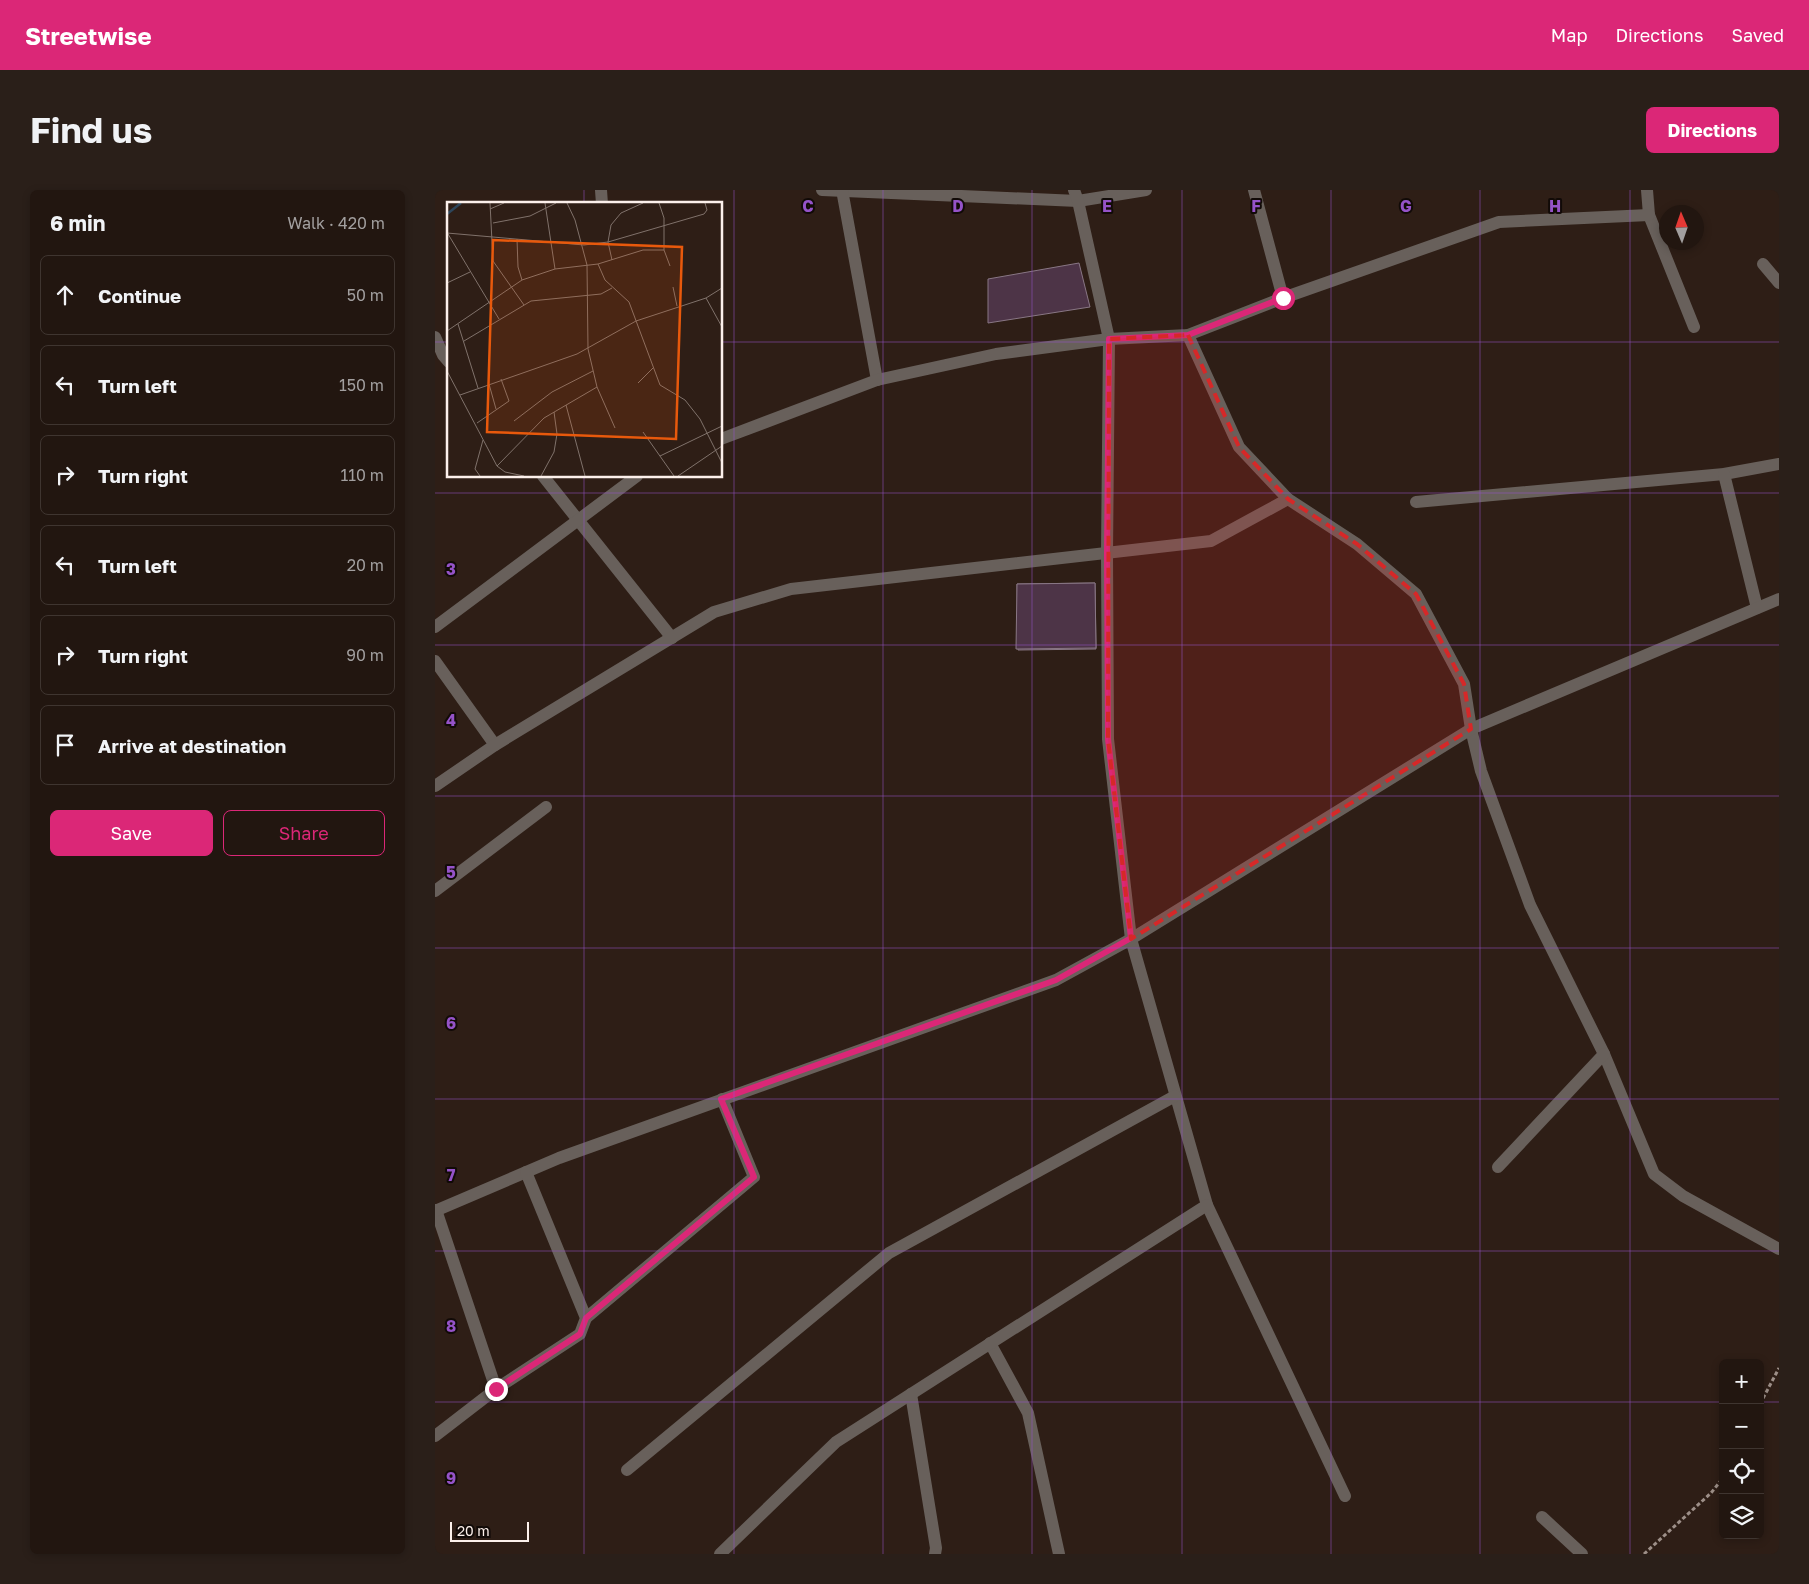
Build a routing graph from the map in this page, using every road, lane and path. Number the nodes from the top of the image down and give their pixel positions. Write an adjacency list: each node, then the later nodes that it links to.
1 (822, 190): 5 (street)
2 (1146, 190): 6 (street)
3 (1254, 190): 10 (street)
4 (1647, 190): 7 (street)
5 (842, 191): 6 (street); 16 (street)
6 (1076, 195): 14 (street)
7 (1649, 215): 10 (street); 11 (street)
8 (1763, 264): 9 (street)
9 (1779, 282)
10 (1283, 298): 12 (street)
11 (1694, 327)
12 (1188, 335): 14 (street); 22 (street)
13 (435, 337): 15 (street)
14 (1109, 339): 16 (street); 25 (street)
15 (447, 360)
16 (877, 380): 17 (street)
17 (723, 438)
18 (1779, 464): 19 (street)
19 (1724, 474): 23 (street); 27 (street)
20 (545, 478): 24 (street)
21 (634, 478): 24 (street)
22 (1288, 499): 25 (street); 31 (street)
23 (1416, 502)
24 (579, 521): 28 (street); 29 (street)
25 (1107, 554): 29 (street); 36 (street)
26 (1779, 599): 27 (street)
27 (1757, 608): 31 (street)
28 (435, 626)
29 (672, 638): 32 (street)
30 (435, 662): 32 (street)
31 (1471, 729): 36 (street); 37 (street)
32 (495, 745): 33 (street)
33 (435, 786)
34 (546, 807): 35 (street)
35 (435, 891)
36 (1131, 938): 38 (street); 39 (street)
37 (1604, 1054): 40 (street); 44 (street)
38 (1175, 1096): 42 (street); 52 (street)
39 (721, 1099): 41 (street); 45 (street)
40 (1498, 1168)
41 (526, 1172): 43 (street); 45 (street)
42 (1207, 1205): 46 (street); 54 (street)
43 (436, 1210): 48 (street)
44 (1779, 1249)
45 (586, 1318): 48 (street)
46 (990, 1344): 49 (street); 58 (street)
47 (1779, 1368): 50 (path)
48 (496, 1389): 51 (street)
49 (911, 1394): 56 (street); 57 (street)
50 (1764, 1396)
51 (435, 1436)
52 (627, 1470)
53 (1719, 1483): 60 (path)
54 (1345, 1496)
55 (1542, 1518): 59 (street)
56 (720, 1554)
57 (935, 1554)
58 (1059, 1554)
59 (1582, 1554)
60 (1644, 1554)

